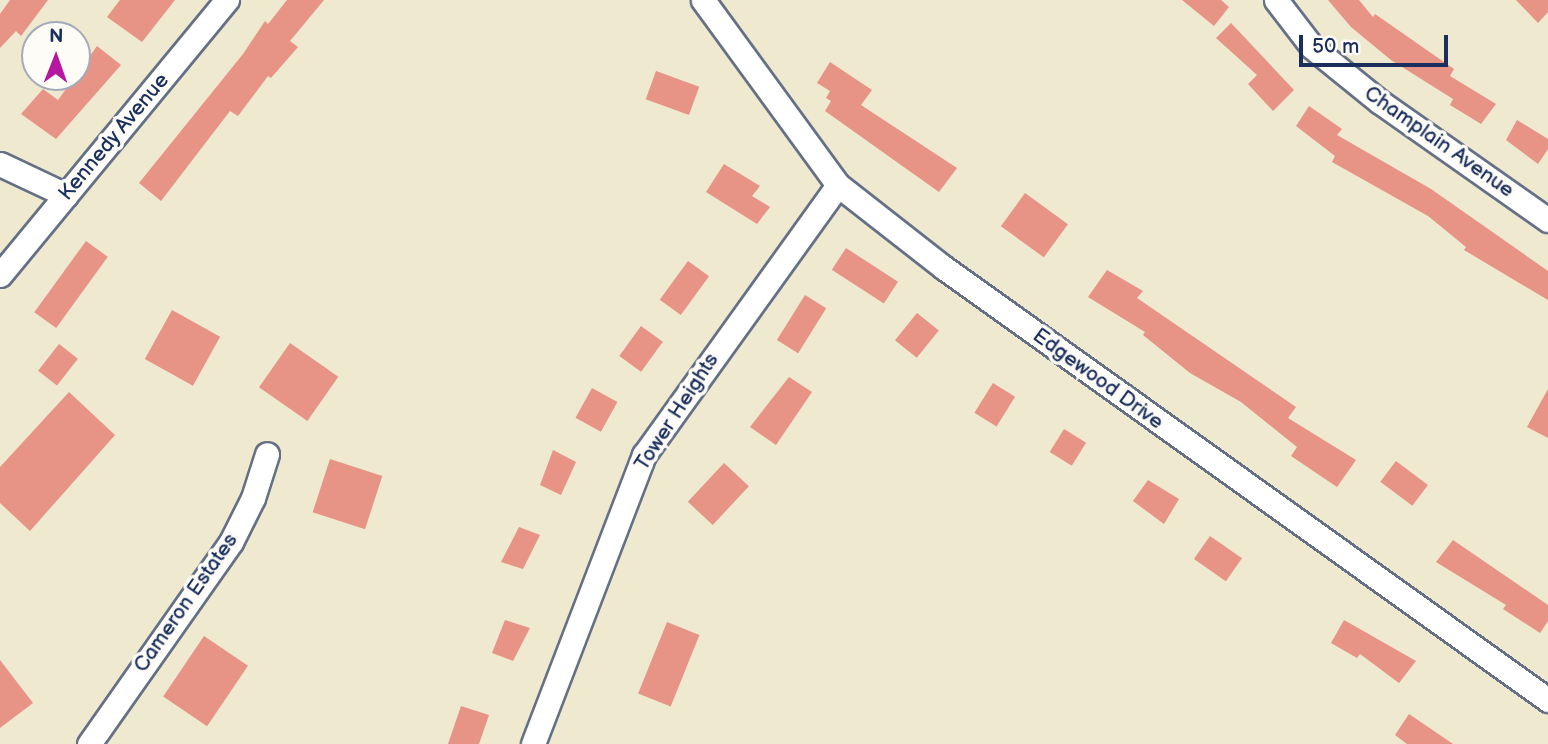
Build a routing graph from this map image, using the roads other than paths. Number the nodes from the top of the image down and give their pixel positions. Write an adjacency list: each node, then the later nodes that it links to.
1 (227, 0): 6 (street, Kennedy Avenue)
2 (703, 0): 5 (street, Edgewood Drive)
3 (1276, 0): 7 (street, Champlain Avenue)
4 (0, 164): 6 (street)
5 (838, 185): 10 (street, Edgewood Drive); 12 (street, Tower Heights)
6 (66, 195): 8 (street, Kennedy Avenue)
7 (1548, 220)
8 (0, 275)
9 (267, 454): 11 (street, Cameron Estates)
10 (1548, 700)
11 (89, 744)
12 (533, 744)

